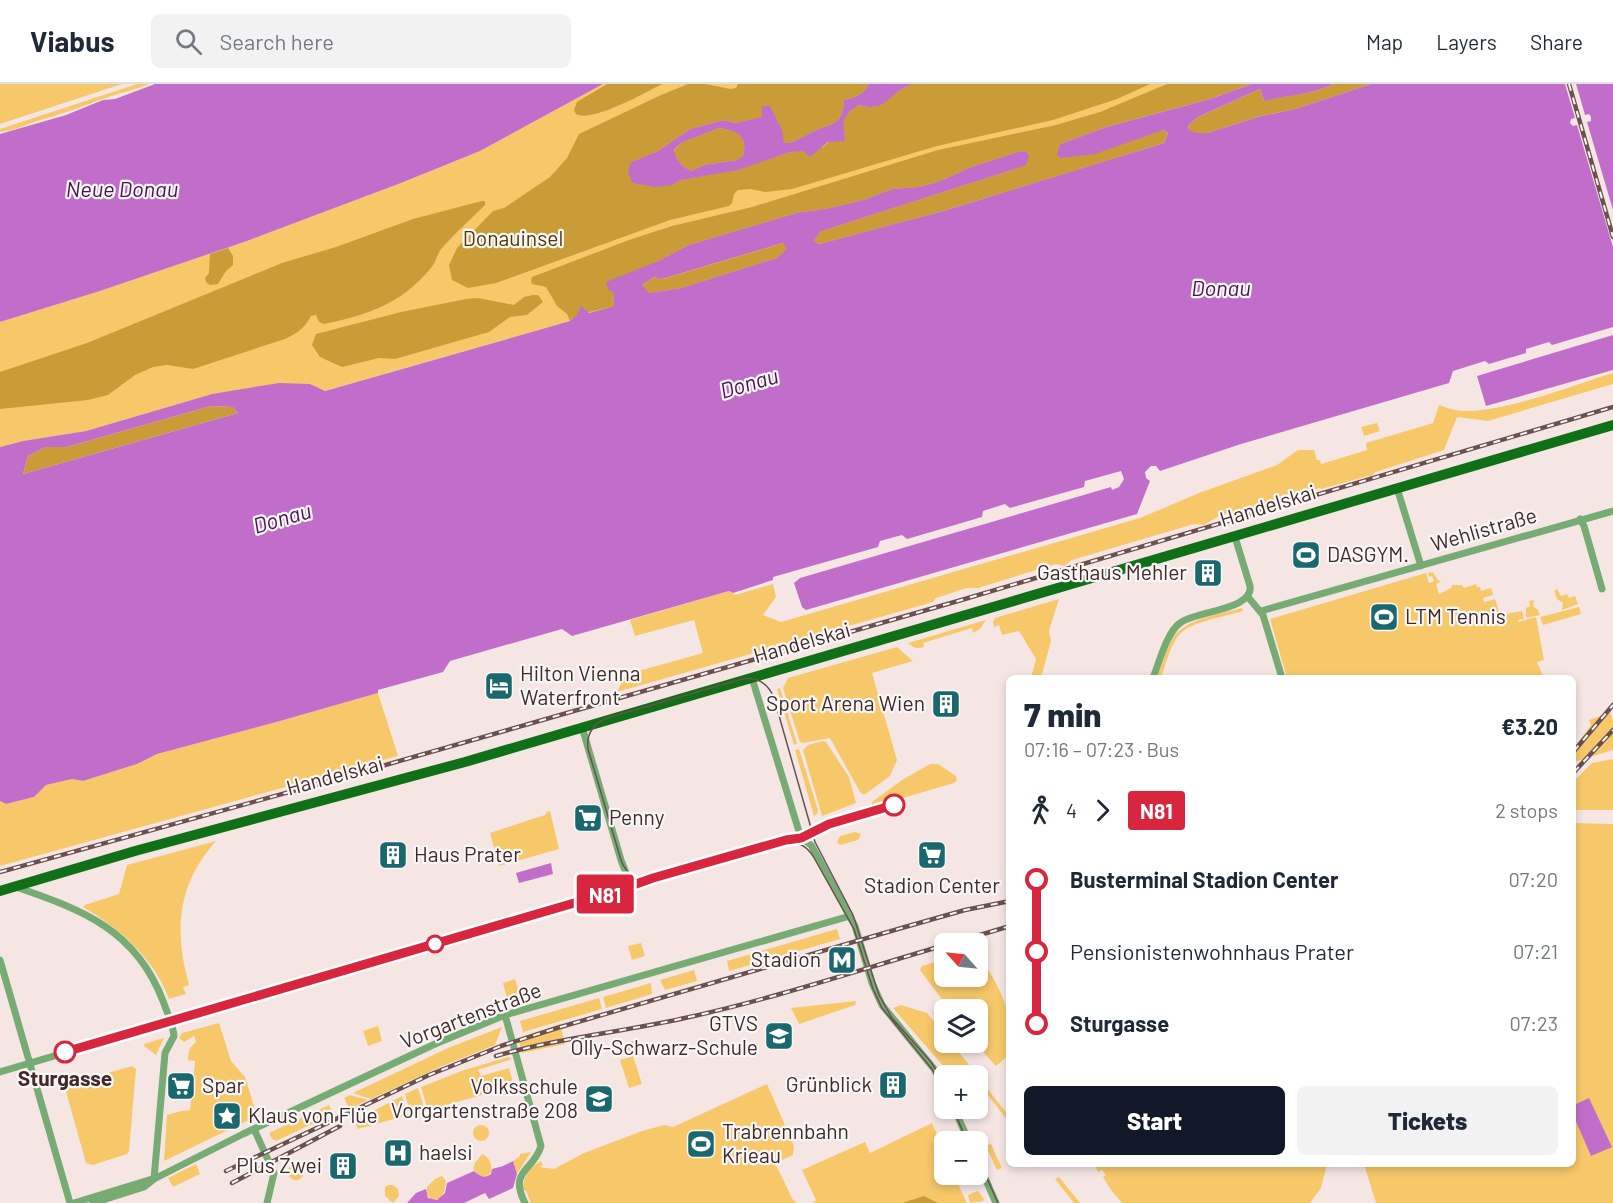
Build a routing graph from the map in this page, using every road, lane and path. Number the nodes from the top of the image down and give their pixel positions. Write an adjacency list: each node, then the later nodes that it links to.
1 (1613, 425): 2 (main road, Handelskai)
2 (1397, 488): 5 (main road, Handelskai); 6 (street)
3 (1612, 511): 4 (street, Wehlistraße)
4 (1580, 519): 6 (street, Wehlistraße); 7 (street)
5 (1235, 537): 8 (street); 12 (main road, Handelskai)
6 (1421, 566): 9 (street, Wehlistraße)
7 (1602, 589)
8 (1248, 597): 9 (street); 10 (street)
9 (1261, 611): 11 (street)
10 (1154, 675)
11 (1280, 675)
12 (752, 678): 13 (main road, Handelskai); 14 (street)
13 (582, 728): 15 (main road, Handelskai); 16 (street)
14 (801, 838): 16 (street); 18 (street)
15 (16, 886): 17 (main road, Handelskai); 21 (street)
16 (631, 886): 21 (street)
17 (0, 891)
18 (850, 916): 20 (street, Vorgartenstraße); 23 (street)
19 (0, 960): 22 (street)
20 (506, 1015): 25 (street, Vorgartenstraße); 31 (street)
21 (170, 1021): 22 (street); 26 (street)
22 (29, 1063): 24 (street); 28 (street)
23 (934, 1069)
24 (0, 1071)
25 (254, 1129): 26 (street, Vorgartenstraße); 30 (street)
26 (154, 1179): 28 (street, Vorgartenstraße); 29 (street, Vorgartenstraße)
27 (988, 1185): 32 (street)
28 (72, 1203)
29 (93, 1203)
30 (267, 1203)
31 (525, 1203)
32 (996, 1203)

